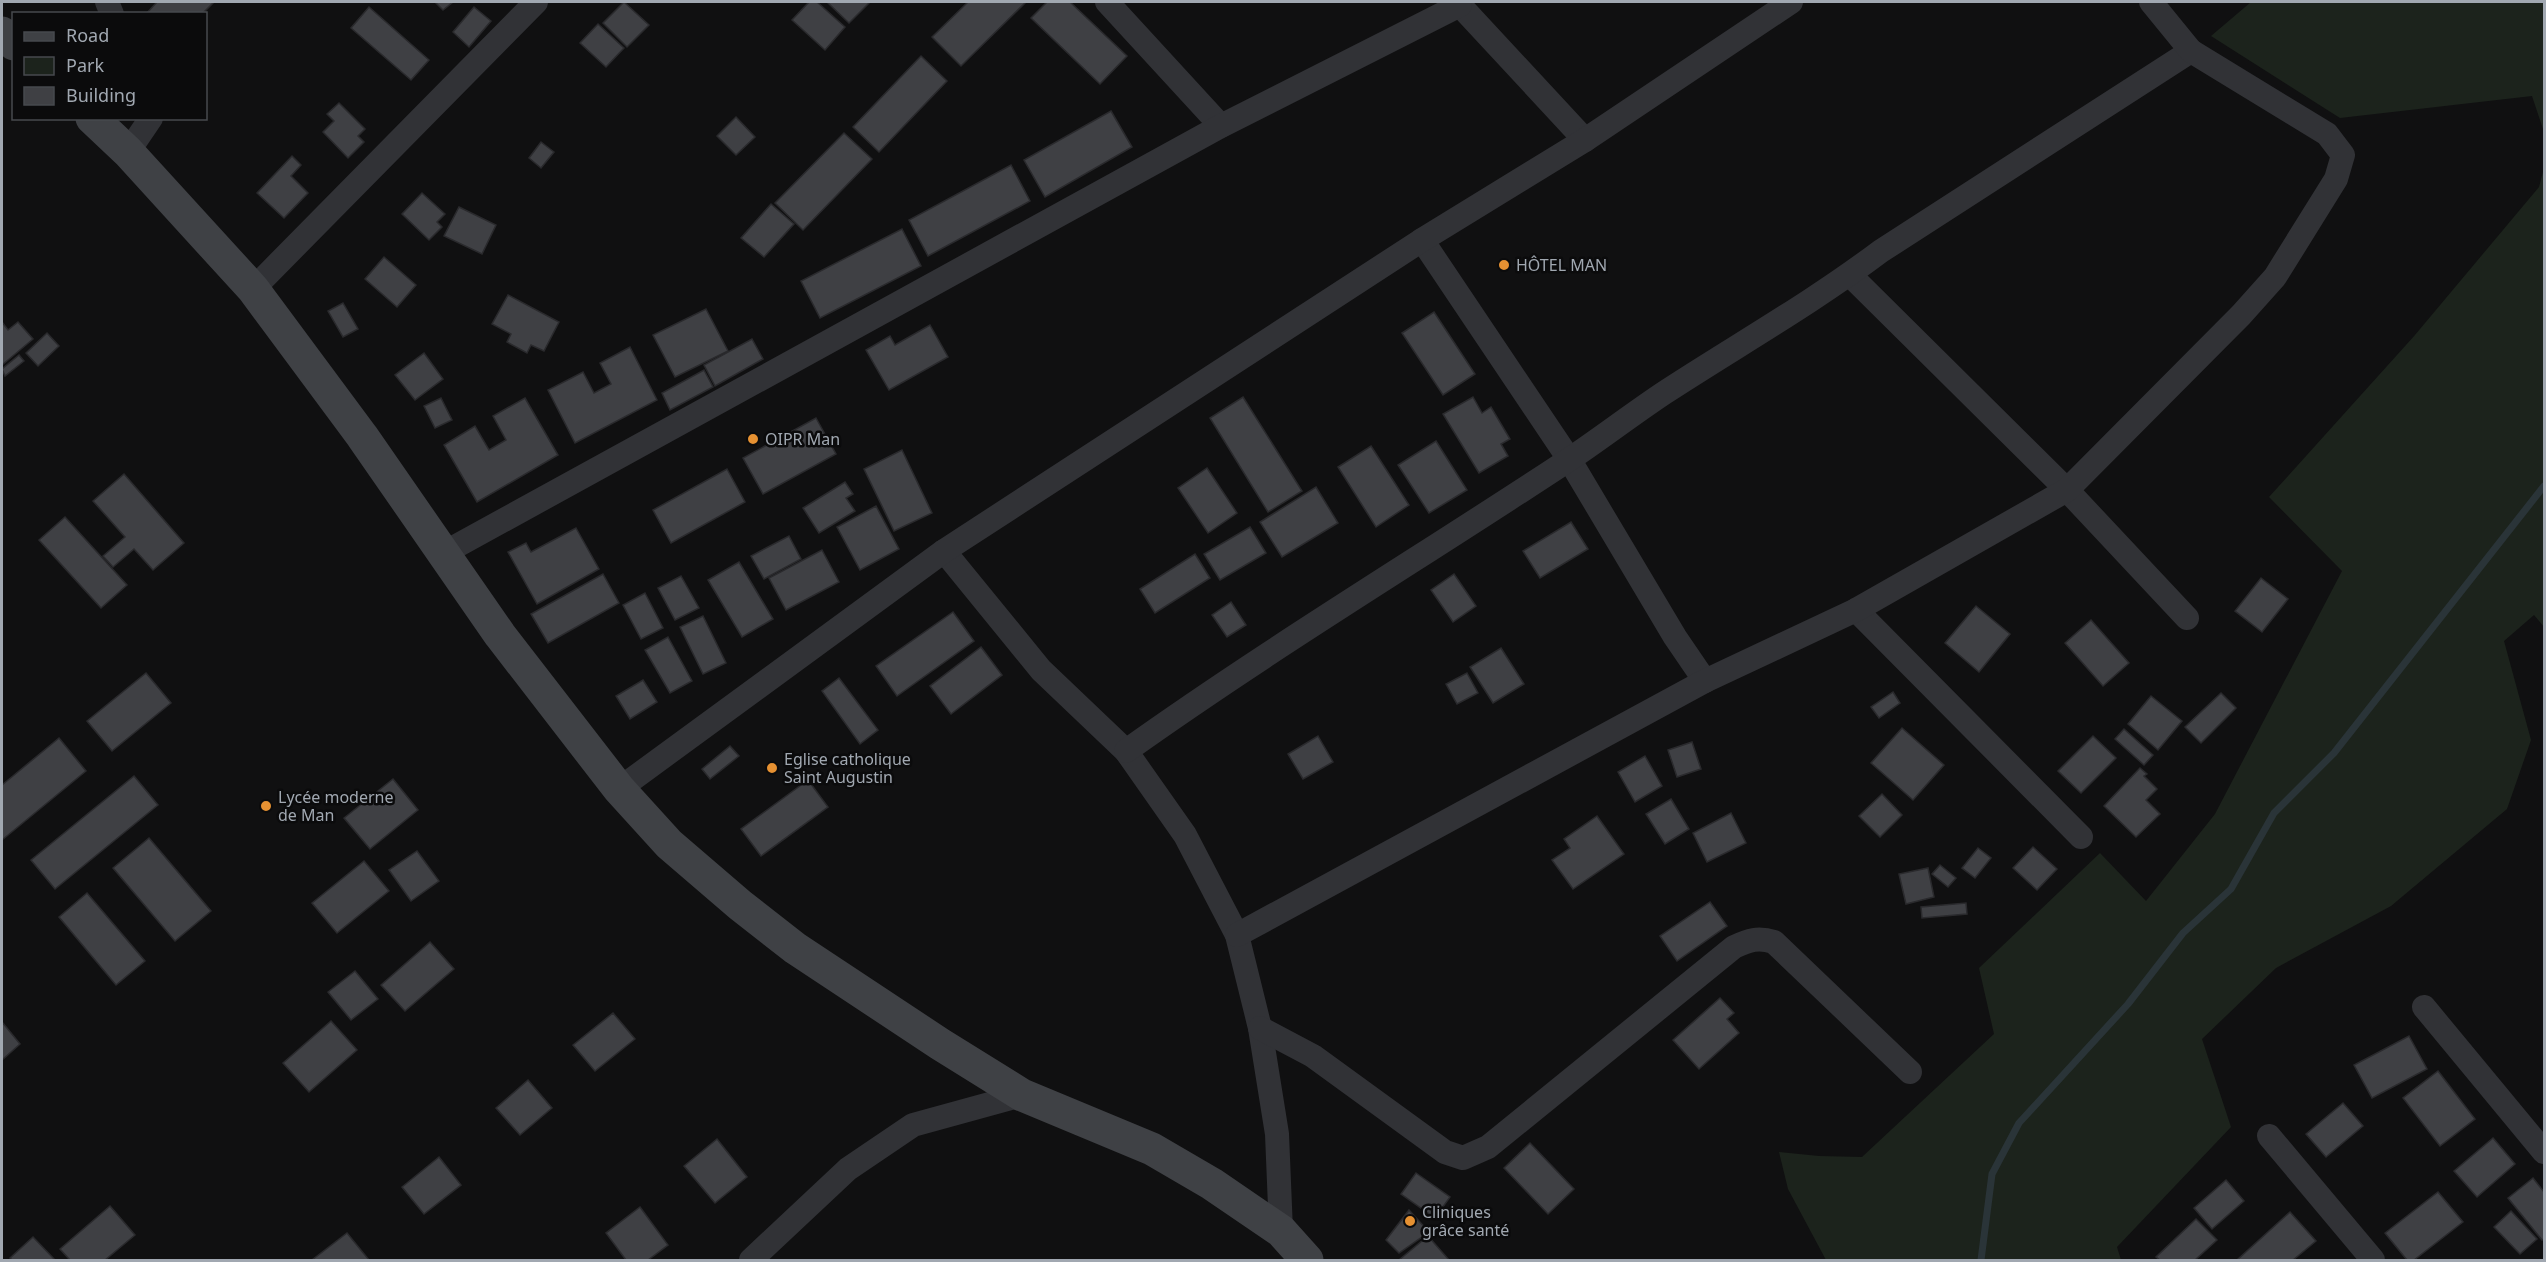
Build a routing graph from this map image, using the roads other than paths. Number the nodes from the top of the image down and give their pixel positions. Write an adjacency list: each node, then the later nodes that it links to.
1 (536, 2): 14 (street)
2 (1107, 2): 9 (street)
3 (1791, 2): 10 (street)
4 (2151, 2): 6 (street)
5 (1458, 3): 9 (street); 10 (street)
6 (2191, 51): 13 (street); 16 (street)
7 (94, 120): 11 (main road)
8 (150, 120): 11 (street)
9 (1221, 126): 18 (street)
10 (1585, 140): 12 (street)
11 (128, 152): 14 (main road)
12 (1422, 240): 15 (street); 17 (street)
13 (1850, 275): 15 (street); 16 (street)
14 (254, 290): 18 (main road)
15 (1569, 459): 21 (street); 22 (street)
16 (2067, 490): 19 (street); 20 (street)
17 (944, 551): 22 (street); 23 (street)
18 (442, 555): 23 (main road)
19 (1856, 610): 21 (street); 24 (street)
20 (2187, 618)
21 (1706, 681): 25 (street)
22 (1126, 751): 25 (street)
23 (619, 789): 29 (main road)
24 (2081, 837)
25 (1236, 935): 27 (street)
26 (2424, 1007): 31 (street)
27 (1260, 1028): 28 (street); 32 (street)
28 (1910, 1072)
29 (1022, 1095): 32 (main road); 33 (street)
30 (2270, 1136): 35 (street)
31 (2544, 1152)
32 (1281, 1232): 34 (main road)
33 (751, 1260)
34 (1307, 1260)
35 (2373, 1260)

